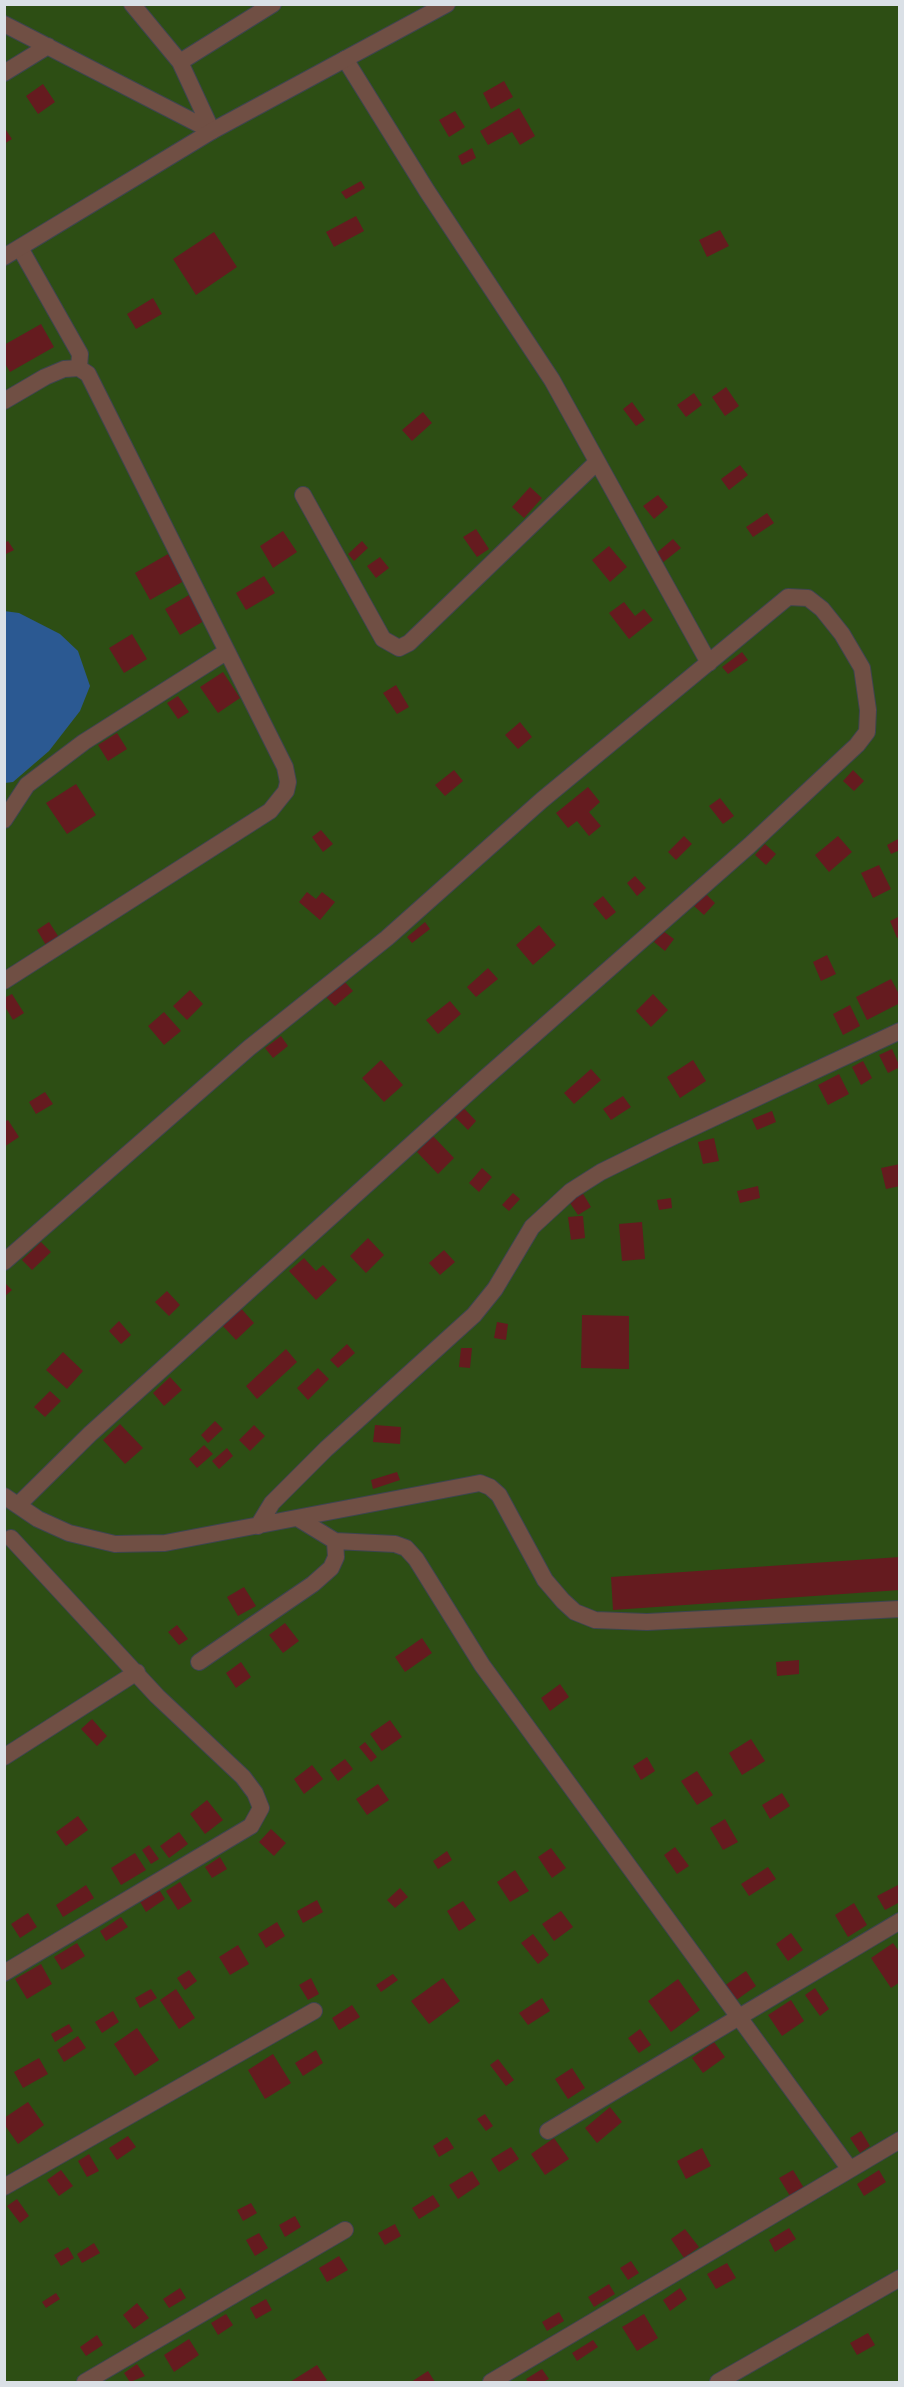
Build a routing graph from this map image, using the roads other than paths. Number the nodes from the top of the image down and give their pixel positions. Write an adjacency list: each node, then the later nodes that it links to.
1 (132, 4): 7 (street)
2 (273, 4): 7 (street)
3 (447, 4): 6 (street)
4 (4, 24): 5 (street)
5 (48, 46): 8 (street); 9 (street)
6 (345, 59): 9 (street); 14 (street)
7 (180, 63): 9 (street)
8 (4, 73)
9 (212, 131): 10 (street)
10 (20, 248): 11 (street); 12 (street)
11 (4, 257)
12 (79, 368): 13 (street); 16 (street)
13 (4, 401)
14 (597, 462): 15 (street); 17 (street)
15 (303, 495)
16 (226, 652): 18 (street); 19 (street)
17 (709, 663): 21 (street); 22 (street)
18 (4, 820)
19 (4, 981)
20 (900, 1032): 25 (street)
21 (4, 1262)
22 (11, 1500): 23 (street)
23 (38, 1519): 25 (street); 26 (street)
24 (299, 1520): 25 (street); 27 (street); 28 (street)
25 (258, 1527)
26 (8, 1540): 30 (street)
27 (335, 1541): 29 (street); 35 (street)
28 (900, 1609)
29 (199, 1662)
30 (137, 1672): 31 (street); 33 (street)
31 (4, 1757)
32 (900, 1921): 35 (street)
33 (4, 1973)
34 (314, 2011): 39 (street)
35 (740, 2018): 36 (street); 38 (street)
36 (548, 2131)
37 (900, 2140): 38 (street)
38 (849, 2168): 43 (street)
39 (4, 2187)
40 (345, 2230): 42 (street)
41 (900, 2278): 44 (street)
42 (85, 2382)
43 (491, 2382)
44 (718, 2382)

